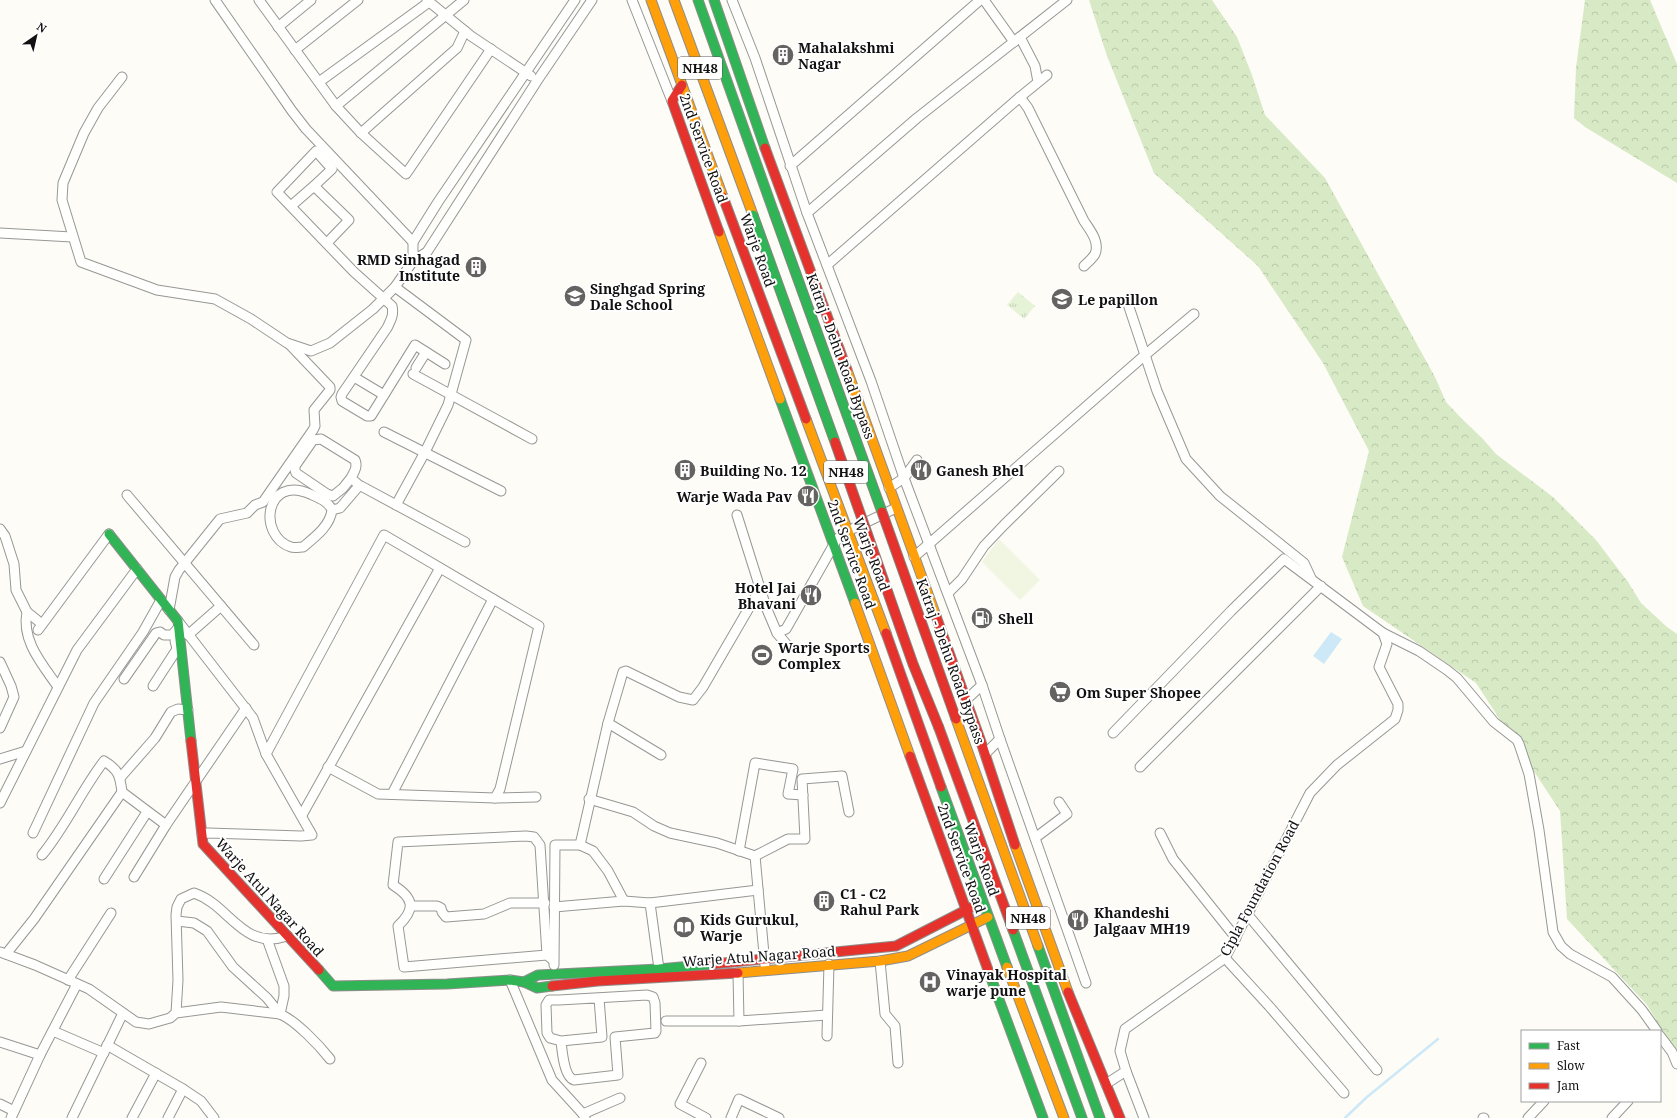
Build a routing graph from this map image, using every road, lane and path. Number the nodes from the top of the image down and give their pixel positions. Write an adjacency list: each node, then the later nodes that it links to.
1 (215, 0): 42 (street)
2 (259, 0): 20 (street)
3 (311, 0): 20 (street)
4 (358, 0): 24 (street)
5 (464, 0): 19 (street)
6 (575, 0): 18 (street)
7 (592, 0): 28 (street)
8 (632, 0): 33 (street, 2nd Service Road)
9 (652, 0): 31 (main road, Warje Road)
10 (674, 0): 218 (main road, NH48, bridge)
11 (698, 0): 219 (main road, Katraj - Dehu Road Bypass / NH48, bridge)
12 (714, 0): 52 (main road)
13 (732, 0): 36 (street)
14 (980, 0): 36 (street)
15 (984, 0): 22 (street)
16 (1068, 0): 22 (street)
17 (428, 1): 19 (street); 29 (street)
18 (566, 4): 25 (street)
19 (444, 15): 21 (street); 34 (street)
20 (278, 27): 24 (street)
21 (465, 31): 23 (street); 35 (street)
22 (1017, 39): 30 (street); 39 (street)
23 (491, 48): 25 (street); 35 (street)
24 (295, 50): 29 (street)
25 (526, 72): 28 (street); 42 (street)
26 (1047, 75): 30 (street)
27 (122, 77): 41 (street)
28 (537, 80): 44 (street)
29 (319, 82): 34 (street)
30 (1038, 82): 32 (street)
31 (682, 85): 33 (main road); 76 (main road, Warje Road)
32 (1020, 97): 45 (street); 46 (street)
33 (672, 101): 79 (main road, 2nd Service Road)
34 (336, 106): 35 (street)
35 (361, 133)
36 (790, 166): 39 (street)
37 (314, 186): 38 (street); 38 (street); 43 (street)
38 (291, 206): 43 (street)
39 (807, 213): 45 (street)
40 (0, 233): 41 (street)
41 (72, 237): 53 (street)
42 (413, 242): 44 (street)
43 (327, 243): 48 (street)
44 (413, 261): 47 (street)
45 (827, 265): 50 (street)
46 (1084, 266)
47 (395, 288): 48 (street); 58 (street)
48 (384, 298): 53 (street); 57 (street)
49 (1129, 307): 55 (street)
50 (845, 313): 52 (street); 66 (street)
51 (1194, 314): 55 (street)
52 (830, 322): 68 (main road)
53 (287, 343): 82 (street)
54 (426, 352): 56 (street); 58 (street); 59 (street)
55 (1145, 355): 80 (street); 85 (street)
56 (444, 364)
57 (354, 377): 59 (street); 59 (street)
58 (452, 394): 61 (street); 62 (street)
59 (384, 395)
60 (384, 432): 62 (street)
61 (532, 439)
62 (425, 452): 69 (street); 71 (street)
63 (917, 460): 66 (street)
64 (1059, 472): 88 (street)
65 (351, 478): 65 (street); 67 (street)
66 (904, 478): 68 (street); 80 (street)
67 (360, 486): 71 (street); 73 (street)
68 (889, 488): 72 (main road)
69 (501, 491)
70 (127, 495): 82 (street)
71 (396, 505): 78 (street)
72 (896, 508): 76 (street); 81 (main road)
73 (332, 510): 73 (street)
74 (738, 514): 87 (street)
75 (0, 529): 93 (street)
76 (848, 531): 79 (street); 146 (main road, Warje Road)
77 (109, 534): 84 (main road); 93 (street)
78 (464, 542)
79 (833, 544): 95 (street); 151 (main road, 2nd Service Road)
80 (929, 544): 81 (street); 88 (street)
81 (914, 557): 106 (main road)
82 (185, 563): 91 (street); 92 (street)
83 (440, 568): 89 (street); 114 (street); 118 (street)
84 (137, 569): 90 (main road); 105 (street)
85 (1312, 579): 86 (street); 111 (street)
86 (1321, 586): 96 (street); 119 (street)
87 (760, 589): 95 (street); 109 (street)
88 (948, 593): 103 (street)
89 (493, 599): 123 (street); 126 (street)
90 (161, 600): 92 (main road); 134 (street)
91 (221, 606): 98 (street); 99 (street)
92 (169, 610): 94 (main road)
93 (27, 612): 105 (street)
94 (178, 624): 97 (street); 98 (street); 108 (main road, Warje Atul Nagar Road)
95 (777, 633): 100 (street)
96 (1382, 634): 153 (street, Cipla Foundation Road); 185 (street)
97 (172, 635): 102 (street); 104 (street)
98 (188, 635): 107 (street)
99 (254, 645)
100 (787, 645)
101 (0, 662): 110 (street)
102 (124, 679)
103 (982, 685): 106 (street); 112 (street)
104 (153, 686)
105 (58, 687): 113 (street)
106 (966, 700): 115 (main road)
107 (246, 708): 114 (street); 121 (street)
108 (188, 710): 120 (street); 121 (main road, Warje Atul Nagar Road)
109 (608, 722): 116 (street); 127 (street)
110 (0, 728)
111 (1113, 733)
112 (1000, 740): 115 (street); 137 (street)
113 (26, 750): 117 (street); 129 (street)
114 (266, 754): 132 (street)
115 (984, 754): 200 (main road)
116 (661, 755)
117 (0, 759)
118 (328, 767): 123 (street); 132 (street)
119 (1140, 767)
120 (120, 778): 122 (street); 140 (street)
121 (196, 782): 133 (street); 136 (main road, Warje Atul Nagar Road)
122 (122, 792): 130 (street); 161 (street)
123 (392, 794): 126 (street)
124 (802, 794): 131 (street); 139 (street); 141 (street)
125 (536, 797): 126 (street)
126 (495, 798)
127 (589, 799): 138 (street); 139 (street)
128 (1059, 802): 137 (street)
129 (0, 803)
130 (147, 812): 133 (street); 143 (street)
131 (849, 812)
132 (302, 815): 136 (street)
133 (166, 825): 142 (street)
134 (33, 833)
135 (1160, 833): 158 (street)
136 (202, 834): 157 (main road, Warje Atul Nagar Road)
137 (1035, 838): 176 (street)
138 (580, 845): 145 (street); 150 (street)
139 (739, 851): 141 (street)
140 (42, 855)
141 (755, 856): 144 (street)
142 (134, 876)
143 (104, 879)
144 (758, 890): 148 (street); 165 (street)
145 (624, 900): 148 (street); 150 (street)
146 (982, 902): 151 (main road, Warje Atul Nagar Road); 154 (main road, Warje Road)
147 (545, 903): 149 (street); 149 (street); 162 (street)
148 (650, 903): 168 (street)
149 (411, 906): 162 (street)
150 (554, 907): 162 (street)
151 (966, 910): 156 (main road, 2nd Service Road); 160 (main road, Warje Atul Nagar Road)
152 (111, 913): 174 (street)
153 (1248, 915): 158 (street, Cipla Foundation Road); 198 (street)
154 (988, 917): 156 (main road, Warje Atul Nagar Road); 217 (main road, Warje Road)
155 (177, 921): 159 (street); 180 (street); 181 (street)
156 (972, 924): 163 (main road, Warje Atul Nagar Road); 216 (main road, 2nd Service Road)
157 (288, 936): 159 (street); 173 (main road, Warje Atul Nagar Road)
158 (1236, 938): 164 (street, Cipla Foundation Road)
159 (267, 939): 181 (street)
160 (896, 946): 163 (main road); 165 (main road, Warje Atul Nagar Road)
161 (3, 953): 174 (street)
162 (550, 958): 171 (street)
163 (899, 958): 166 (main road, Warje Atul Nagar Road)
164 (1225, 958): 197 (street, Cipla Foundation Road); 202 (street)
165 (765, 959): 168 (main road, Warje Atul Nagar Road); 169 (street)
166 (880, 961): 167 (main road, Warje Atul Nagar Road); 195 (street)
167 (829, 964): 169 (main road, Warje Atul Nagar Road); 182 (street)
168 (659, 969): 171 (main road, Warje Atul Nagar Road)
169 (765, 970): 170 (main road, Warje Atul Nagar Road)
170 (738, 973): 177 (main road, Warje Atul Nagar Road); 184 (street)
171 (556, 974): 172 (main road, Warje Atul Nagar Road)
172 (538, 975): 175 (main road, Warje Atul Nagar Road); 177 (main road)
173 (510, 980): 175 (main road, Warje Atul Nagar Road); 208 (street)
174 (72, 982): 179 (street); 186 (street)
175 (524, 982): 177 (main road, Warje Atul Nagar Road)
176 (1086, 983)
177 (537, 988)
178 (599, 998): 189 (street); 189 (street); 189 (street)
179 (123, 1013): 180 (street); 191 (street)
180 (176, 1013): 181 (street)
181 (280, 1014): 193 (street)
182 (827, 1015): 184 (street); 187 (street)
183 (666, 1021): 184 (street)
184 (740, 1021)
185 (1656, 1030)
186 (53, 1031): 191 (street); 192 (street)
187 (827, 1036)
188 (1661, 1037): 196 (street)
189 (561, 1041)
190 (0, 1042): 192 (street)
191 (105, 1049): 199 (street); 209 (street)
192 (40, 1055): 207 (street)
193 (330, 1059)
194 (701, 1063): 213 (street)
195 (898, 1064)
196 (1677, 1064)
197 (1126, 1070): 200 (street); 221 (street, Cipla Foundation Road)
198 (1377, 1070)
199 (156, 1073): 201 (street); 210 (street)
200 (1106, 1084): 220 (main road)
201 (183, 1089): 211 (street); 212 (street)
202 (1344, 1093)
203 (620, 1098): 208 (street)
204 (1543, 1102): 222 (street)
205 (1627, 1102): 223 (street)
206 (0, 1104): 207 (street)
207 (13, 1114)
208 (584, 1116)
209 (72, 1118)
210 (132, 1118)
211 (168, 1118)
212 (214, 1118)
213 (706, 1118)
214 (731, 1118): 215 (street)
215 (779, 1118)
216 (1043, 1118)
217 (1064, 1118)
218 (1082, 1118)
219 (1100, 1118)
220 (1120, 1118)
221 (1144, 1118)
222 (1528, 1118)
223 (1612, 1118)

